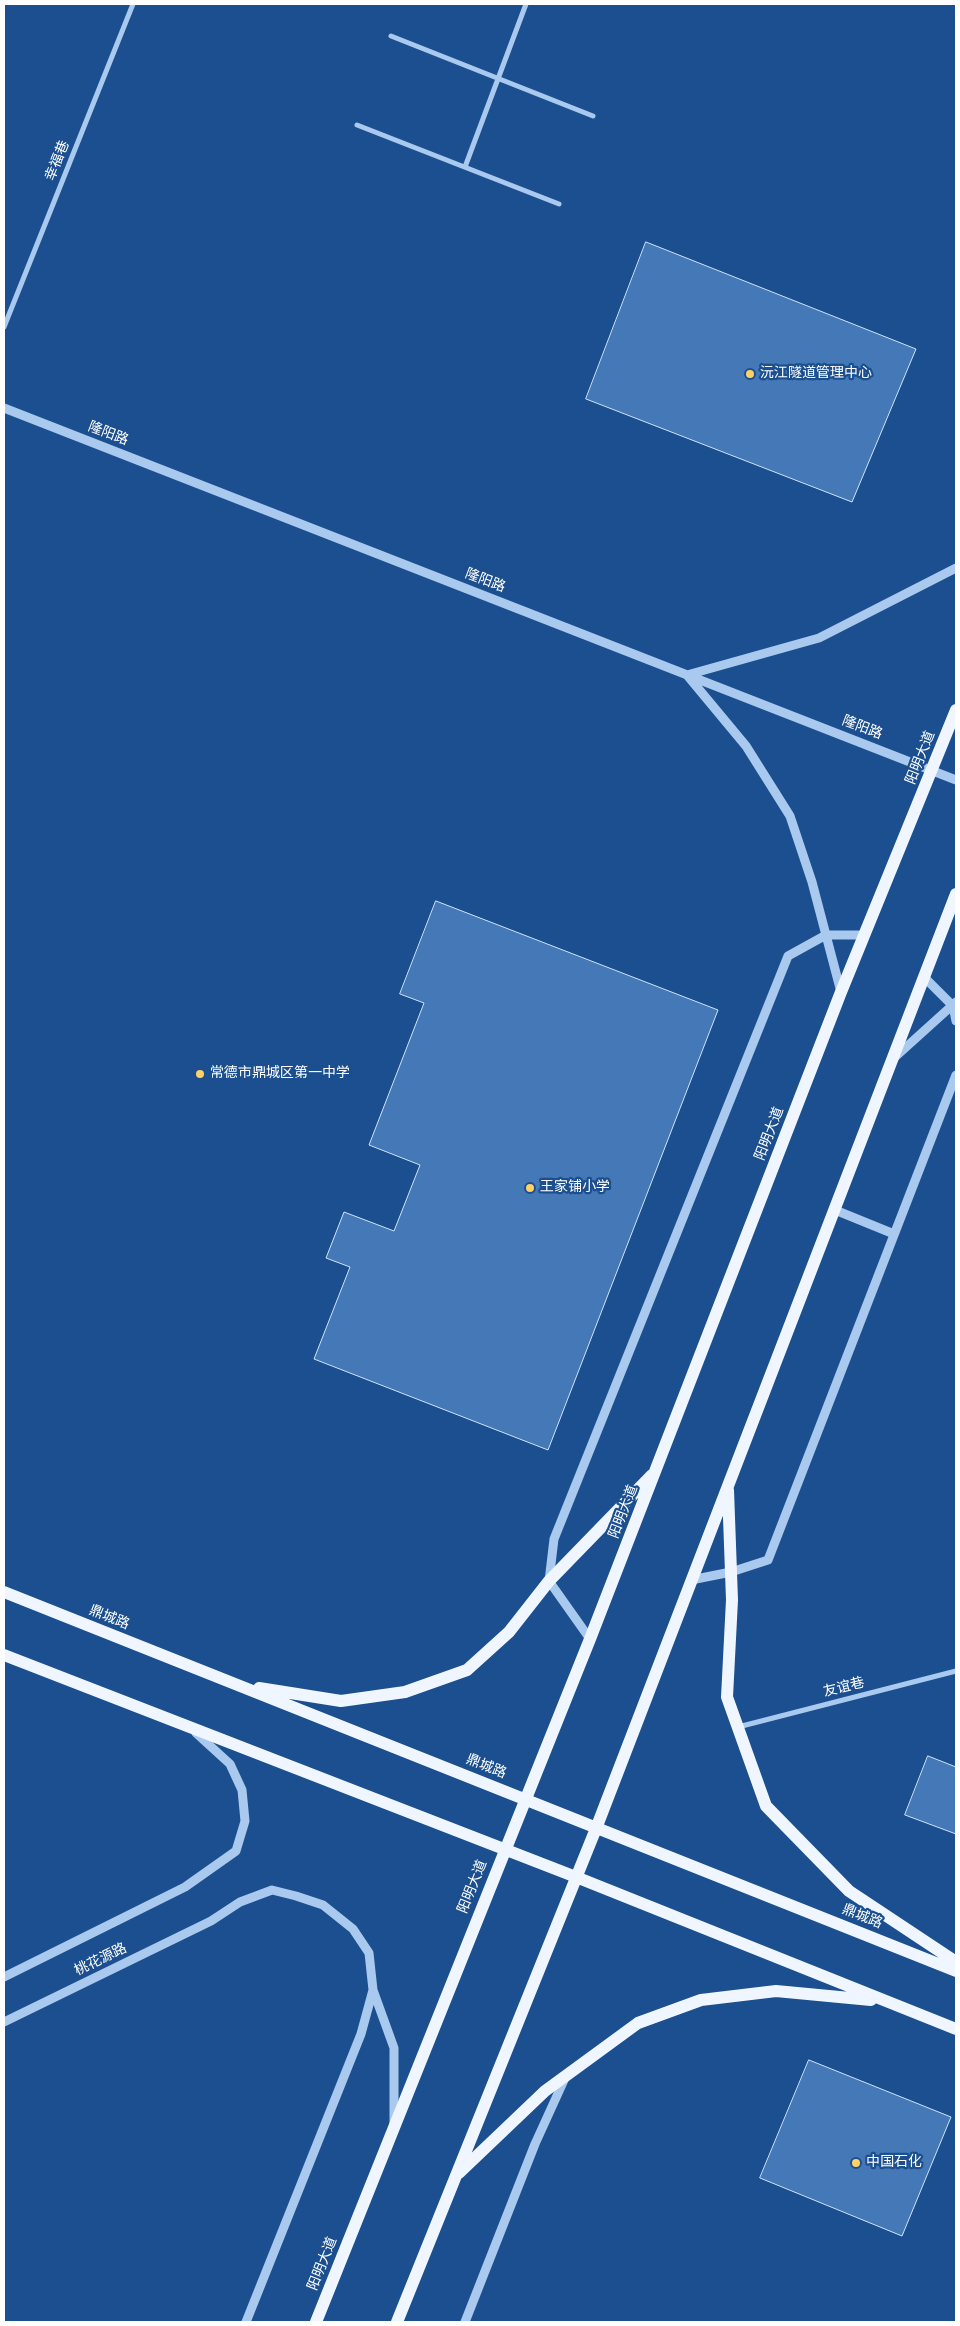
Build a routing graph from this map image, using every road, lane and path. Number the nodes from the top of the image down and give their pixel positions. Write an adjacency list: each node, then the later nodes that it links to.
1 (132, 4): 9 (street, 幸福巷)
2 (526, 4): 4 (street)
3 (391, 36): 4 (street)
4 (498, 78): 5 (street); 7 (street)
5 (593, 116)
6 (357, 125): 7 (street)
7 (465, 167): 8 (street)
8 (559, 204)
9 (4, 327)
10 (4, 408): 12 (street, 隆阳路)
11 (956, 568): 12 (street)
12 (688, 675): 14 (street, 隆阳路); 17 (street)
13 (956, 710): 14 (main road, 阳明大道)
14 (932, 770): 15 (street, 隆阳路); 18 (main road, 阳明大道)
15 (956, 780)
16 (956, 894): 19 (main road)
17 (826, 934): 18 (street); 20 (street); 31 (street)
18 (864, 935): 20 (main road, 阳明大道)
19 (924, 977): 21 (street); 23 (main road)
20 (841, 992): 27 (main road, 阳明大道)
21 (954, 1004): 22 (street); 23 (street)
22 (956, 1021)
23 (892, 1060): 25 (main road)
24 (956, 1075): 26 (street)
25 (834, 1210): 26 (street); 28 (main road)
26 (894, 1234): 29 (street)
27 (656, 1472): 31 (main road); 33 (main road, 阳明大道)
28 (728, 1485): 29 (main road); 30 (main road)
29 (731, 1572): 30 (street); 37 (main road)
30 (691, 1580): 40 (main road)
31 (549, 1581): 33 (street); 36 (main road)
32 (4, 1592): 36 (main road, 鼎城路)
33 (590, 1639): 39 (main road, 阳明大道)
34 (4, 1655): 38 (main road)
35 (956, 1671): 37 (street, 友谊巷)
36 (236, 1684): 39 (main road, 鼎城路)
37 (737, 1727): 43 (main road)
38 (193, 1730): 41 (main road); 45 (street, 桃花源路)
39 (527, 1799): 40 (main road, 鼎城路); 41 (main road, 阳明大道)
40 (597, 1826): 42 (main road); 44 (main road, 鼎城路)
41 (503, 1851): 42 (main road); 51 (main road, 阳明大道)
42 (576, 1877): 47 (main road); 52 (main road)
43 (956, 1962)
44 (956, 1971)
45 (4, 1978)
46 (373, 1990): 48 (street, 桃花源路); 51 (street); 53 (street)
47 (886, 2001): 49 (main road); 50 (main road)
48 (4, 2022)
49 (956, 2029)
50 (567, 2075): 52 (main road); 56 (street)
51 (394, 2126): 54 (main road, 阳明大道)
52 (455, 2177): 55 (main road)
53 (246, 2322)
54 (316, 2322)
55 (396, 2322)
56 (464, 2322)

